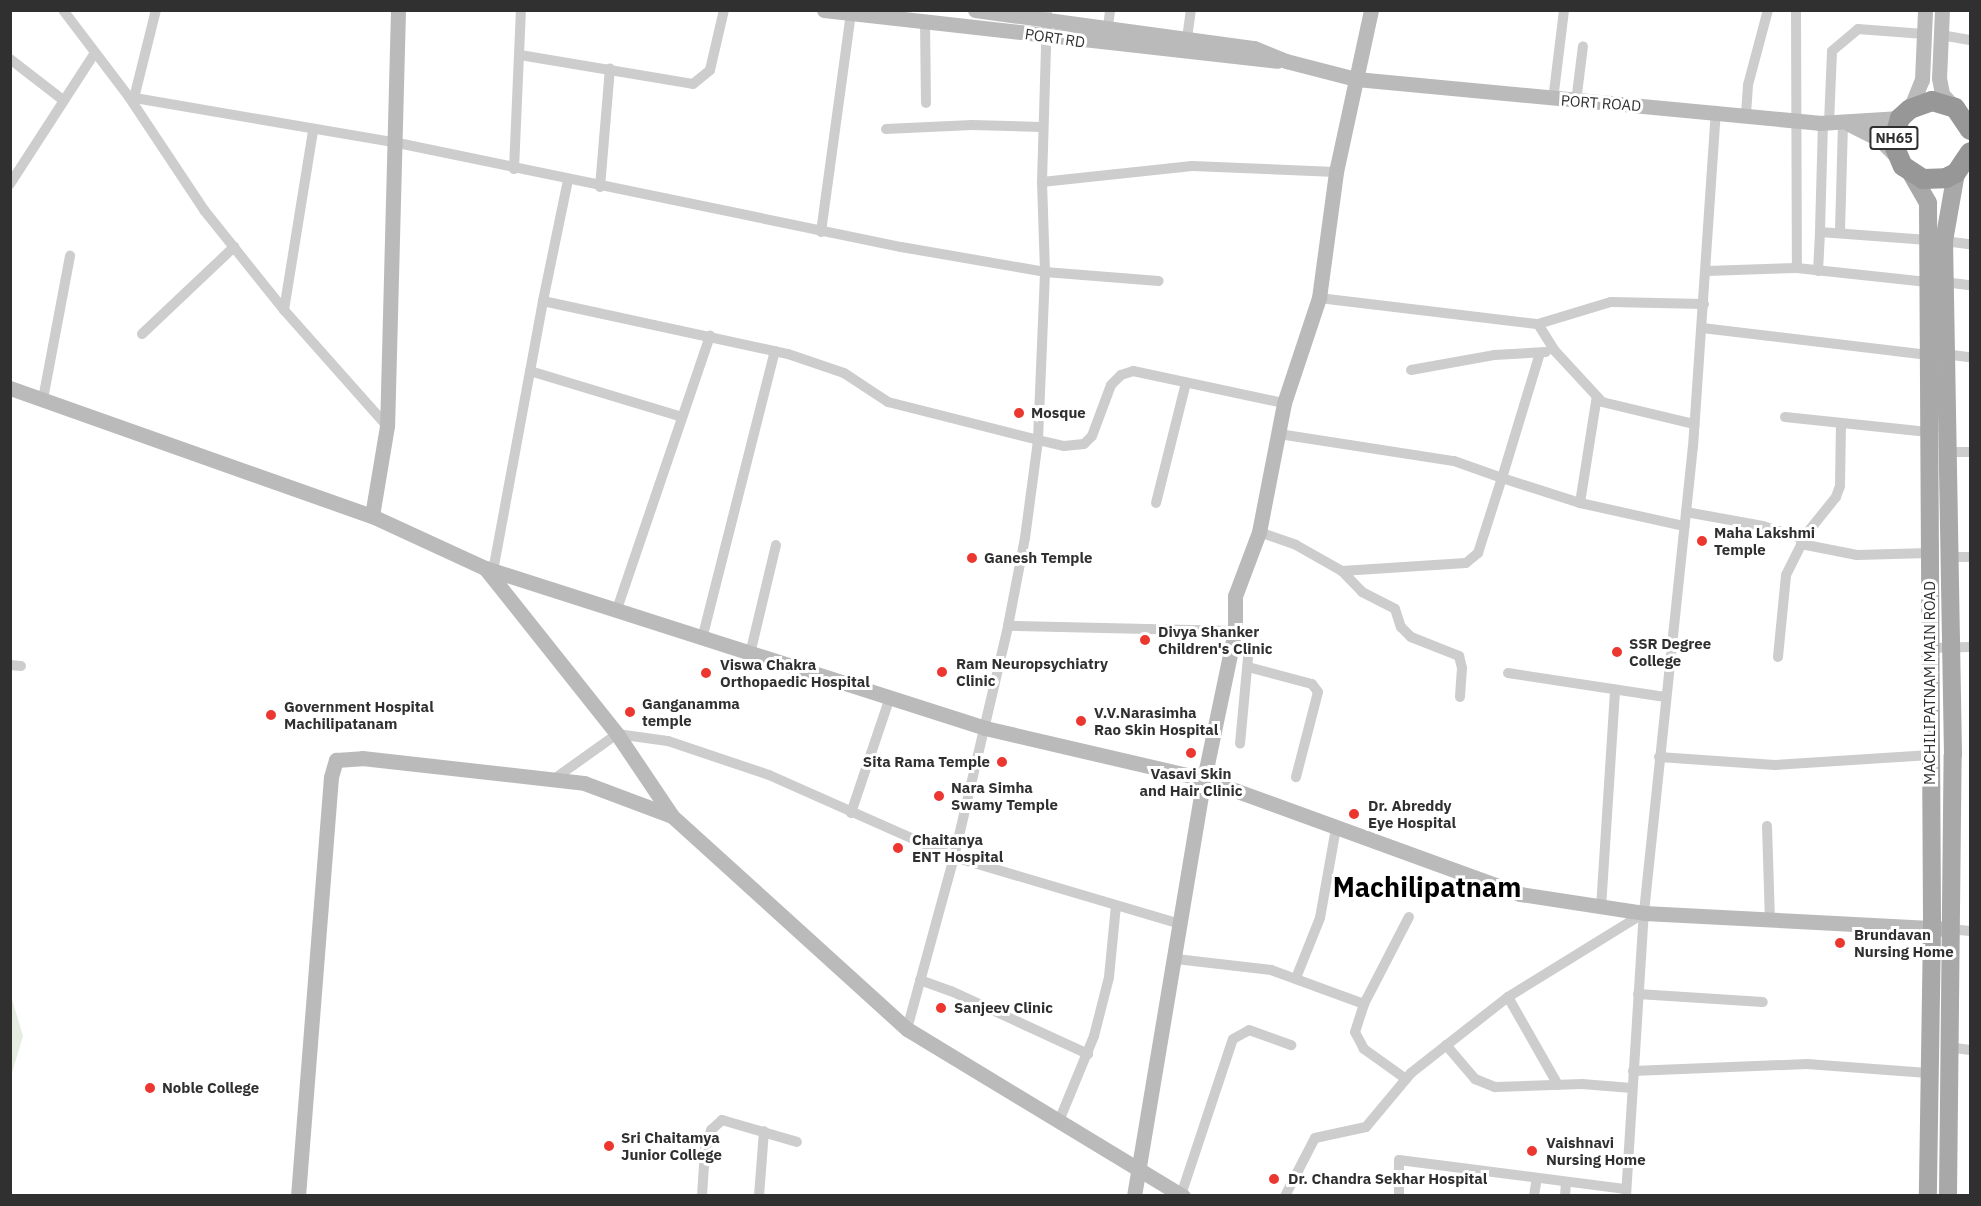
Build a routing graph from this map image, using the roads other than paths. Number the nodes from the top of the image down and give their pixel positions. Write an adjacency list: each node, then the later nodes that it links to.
1 (63, 10): 26 (street)
2 (156, 10): 32 (street)
3 (398, 10): 47 (street)
4 (521, 10): 27 (street)
5 (724, 10): 30 (street)
6 (824, 10): 16 (street, PORT RD)
7 (975, 10): 17 (street)
8 (1110, 10): 19 (street)
9 (1191, 10): 23 (street)
10 (1371, 10): 31 (street)
11 (1564, 10): 34 (street)
12 (1768, 10): 39 (street)
13 (1796, 10): 41 (street)
14 (1925, 10): 20 (street)
15 (1942, 10): 21 (street)
16 (851, 14): 18 (street, PORT RD); 58 (street)
17 (1048, 14): 19 (street); 22 (street)
18 (925, 22): 22 (street, PORT RD); 36 (street)
19 (1108, 27): 23 (street)
20 (1924, 34): 40 (street); 42 (street)
21 (1941, 35): 24 (street); 37 (street)
22 (1046, 36): 29 (street, PORT RD); 43 (street)
23 (1187, 38): 29 (street)
24 (1971, 40)
25 (1583, 46): 35 (street)
26 (94, 54): 32 (street); 33 (street)
27 (519, 55): 30 (street); 50 (street)
28 (10, 59): 33 (street)
29 (1286, 61): 31 (street, PORT ROAD)
30 (610, 68): 56 (street)
31 (1356, 80): 34 (street, PORT ROAD); 51 (street)
32 (132, 98): 46 (street); 62 (street)
33 (63, 100): 55 (street)
34 (1553, 100): 35 (street, PORT ROAD)
35 (1576, 102): 38 (street, PORT ROAD)
36 (926, 103)
37 (1955, 108): 40 (highway, NH65); 45 (highway)
38 (1716, 111): 39 (street, PORT ROAD); 65 (street)
39 (1746, 114): 41 (street, PORT ROAD)
40 (1905, 114): 42 (street, PORT ROAD); 48 (highway, NH65)
41 (1794, 121): 42 (street, PORT ROAD); 64 (street)
42 (1835, 123): 48 (street, PORT ROAD); 57 (street); 59 (street)
43 (1041, 127): 44 (street); 54 (street)
44 (886, 129)
45 (1971, 130)
46 (313, 131): 47 (street); 74 (street)
47 (393, 142): 50 (street); 95 (street)
48 (1896, 156): 52 (highway, NH65)
49 (1965, 163): 52 (highway); 60 (main road, MACHILIPATNAM MAIN ROAD)
50 (514, 169): 53 (street)
51 (1336, 172): 54 (street); 71 (street)
52 (1912, 175): 60 (main road, MACHILIPATNAM MAIN ROAD)
53 (568, 180): 56 (street); 72 (street)
54 (1042, 182): 67 (street)
55 (10, 184)
56 (600, 187): 58 (street)
57 (1840, 231): 59 (street); 60 (street)
58 (821, 232): 67 (street)
59 (1820, 232): 66 (street)
60 (1936, 241): 61 (street); 69 (main road, MACHILIPATNAM MAIN ROAD)
61 (1971, 244)
62 (234, 247): 74 (street); 77 (street)
63 (70, 256): 89 (street)
64 (1797, 268): 65 (street); 66 (street)
65 (1706, 271): 73 (street)
66 (1818, 271): 69 (street)
67 (1045, 272): 68 (street); 98 (street)
68 (1159, 281)
69 (1936, 282): 70 (street); 82 (main road, MACHILIPATNAM MAIN ROAD)
70 (1971, 285)
71 (1319, 298): 75 (street); 90 (street)
72 (543, 301): 78 (street); 85 (street)
73 (1704, 303): 75 (street); 76 (street)
74 (284, 310): 95 (street)
75 (1538, 324): 80 (street)
76 (1702, 328): 82 (street); 94 (street)
77 (142, 334)
78 (710, 336): 79 (street); 91 (street)
79 (775, 351): 98 (street); 118 (street)
80 (1556, 351): 81 (street); 88 (street)
81 (1540, 353): 84 (street); 101 (street)
82 (1936, 355): 83 (street); 96 (main road, MACHILIPATNAM MAIN ROAD); 99 (main road, MACHILIPATNAM MAIN ROAD)
83 (1971, 357)
84 (1412, 370)
85 (531, 371): 91 (street); 113 (street)
86 (1186, 383): 90 (street); 98 (street); 102 (street)
87 (10, 388): 89 (street)
88 (1597, 396): 94 (street); 103 (street)
89 (43, 399): 105 (street)
90 (1284, 403): 97 (street)
91 (682, 417): 115 (street)
92 (1785, 417): 93 (street)
93 (1840, 423): 96 (street); 108 (street)
94 (1694, 424): 104 (street)
95 (387, 426): 105 (street)
96 (1928, 432): 110 (main road, MACHILIPATNAM MAIN ROAD)
97 (1279, 434): 101 (street); 107 (street)
98 (1038, 440): 116 (street)
99 (1946, 452): 100 (street); 111 (main road, MACHILIPATNAM MAIN ROAD)
100 (1971, 452)
101 (1502, 478): 103 (street); 114 (street)
102 (1156, 503)
103 (1580, 503): 106 (street)
104 (1686, 512): 106 (street); 108 (street)
105 (372, 516): 113 (street)
106 (1684, 526): 129 (street)
107 (1259, 532): 114 (street); 117 (street)
108 (1802, 541): 110 (street); 123 (street)
109 (776, 545): 122 (street)
110 (1929, 553): 120 (main road, MACHILIPATNAM MAIN ROAD)
111 (1948, 557): 112 (street); 121 (main road, MACHILIPATNAM MAIN ROAD)
112 (1971, 557)
113 (489, 570): 115 (street); 131 (street)
114 (1342, 571): 128 (street)
115 (616, 612): 118 (street)
116 (1008, 626): 117 (street); 130 (street)
117 (1234, 633): 124 (street); 137 (street)
118 (702, 639): 122 (street)
119 (1971, 647): 121 (street)
120 (1929, 648): 121 (street); 133 (main road, MACHILIPATNAM MAIN ROAD)
121 (1948, 648): 149 (main road, MACHILIPATNAM MAIN ROAD)
122 (750, 654): 127 (street)
123 (1778, 657)
124 (1248, 667): 132 (street); 135 (street)
125 (1508, 673): 126 (street)
126 (1615, 689): 129 (street); 144 (street)
127 (890, 697): 130 (street); 138 (street)
128 (1460, 697)
129 (1665, 697): 134 (street)
130 (985, 728): 137 (street); 142 (street)
131 (617, 734): 136 (street); 138 (street); 139 (street)
132 (1240, 744)
133 (1931, 755): 134 (street); 149 (main road, MACHILIPATNAM MAIN ROAD)
134 (1659, 757): 145 (street)
135 (1296, 777)
136 (554, 779): 139 (street); 177 (street)
137 (1204, 779): 141 (street); 148 (street)
138 (851, 813): 142 (street)
139 (672, 816): 158 (street)
140 (1767, 826): 147 (street)
141 (1336, 828): 144 (street); 152 (street)
142 (954, 857): 143 (street); 153 (street)
143 (1116, 906): 148 (street); 163 (street)
144 (1601, 908): 145 (street)
145 (1644, 913): 147 (street); 154 (street); 155 (street)
146 (1409, 917): 157 (street)
147 (1770, 919): 149 (street)
148 (1180, 924): 151 (street)
149 (1941, 930): 150 (street); 161 (main road, MACHILIPATNAM MAIN ROAD); 165 (main road, MACHILIPATNAM MAIN ROAD)
150 (1971, 931)
151 (1176, 959): 152 (street); 172 (street)
152 (1296, 978): 157 (street)
153 (920, 981): 158 (street); 163 (street)
154 (1638, 994): 156 (street); 164 (street)
155 (1508, 997): 159 (street); 167 (street)
156 (1763, 1002)
157 (1364, 1004): 166 (street)
158 (907, 1029): 169 (street)
159 (1446, 1045): 166 (street); 167 (street)
160 (1291, 1046): 176 (street)
161 (1948, 1047): 162 (street); 186 (main road, MACHILIPATNAM MAIN ROAD)
162 (1971, 1050)
163 (1088, 1054): 169 (street)
164 (1633, 1071): 165 (street); 168 (street)
165 (1928, 1073): 185 (main road, MACHILIPATNAM MAIN ROAD)
166 (1406, 1079): 181 (street)
167 (1558, 1085): 168 (street)
168 (1632, 1088): 175 (street)
169 (1059, 1121): 172 (street)
170 (764, 1131): 171 (street); 178 (street); 179 (street)
171 (797, 1142)
172 (1140, 1171): 176 (street); 180 (street)
173 (1537, 1178): 174 (street); 182 (street); 183 (street)
174 (1566, 1182): 175 (street); 184 (street)
175 (1626, 1192)
176 (1182, 1195)
177 (298, 1196)
178 (702, 1196)
179 (759, 1196)
180 (1134, 1196)
181 (1285, 1196)
182 (1399, 1196)
183 (1534, 1196)
184 (1565, 1196)
185 (1928, 1196)
186 (1948, 1196)

